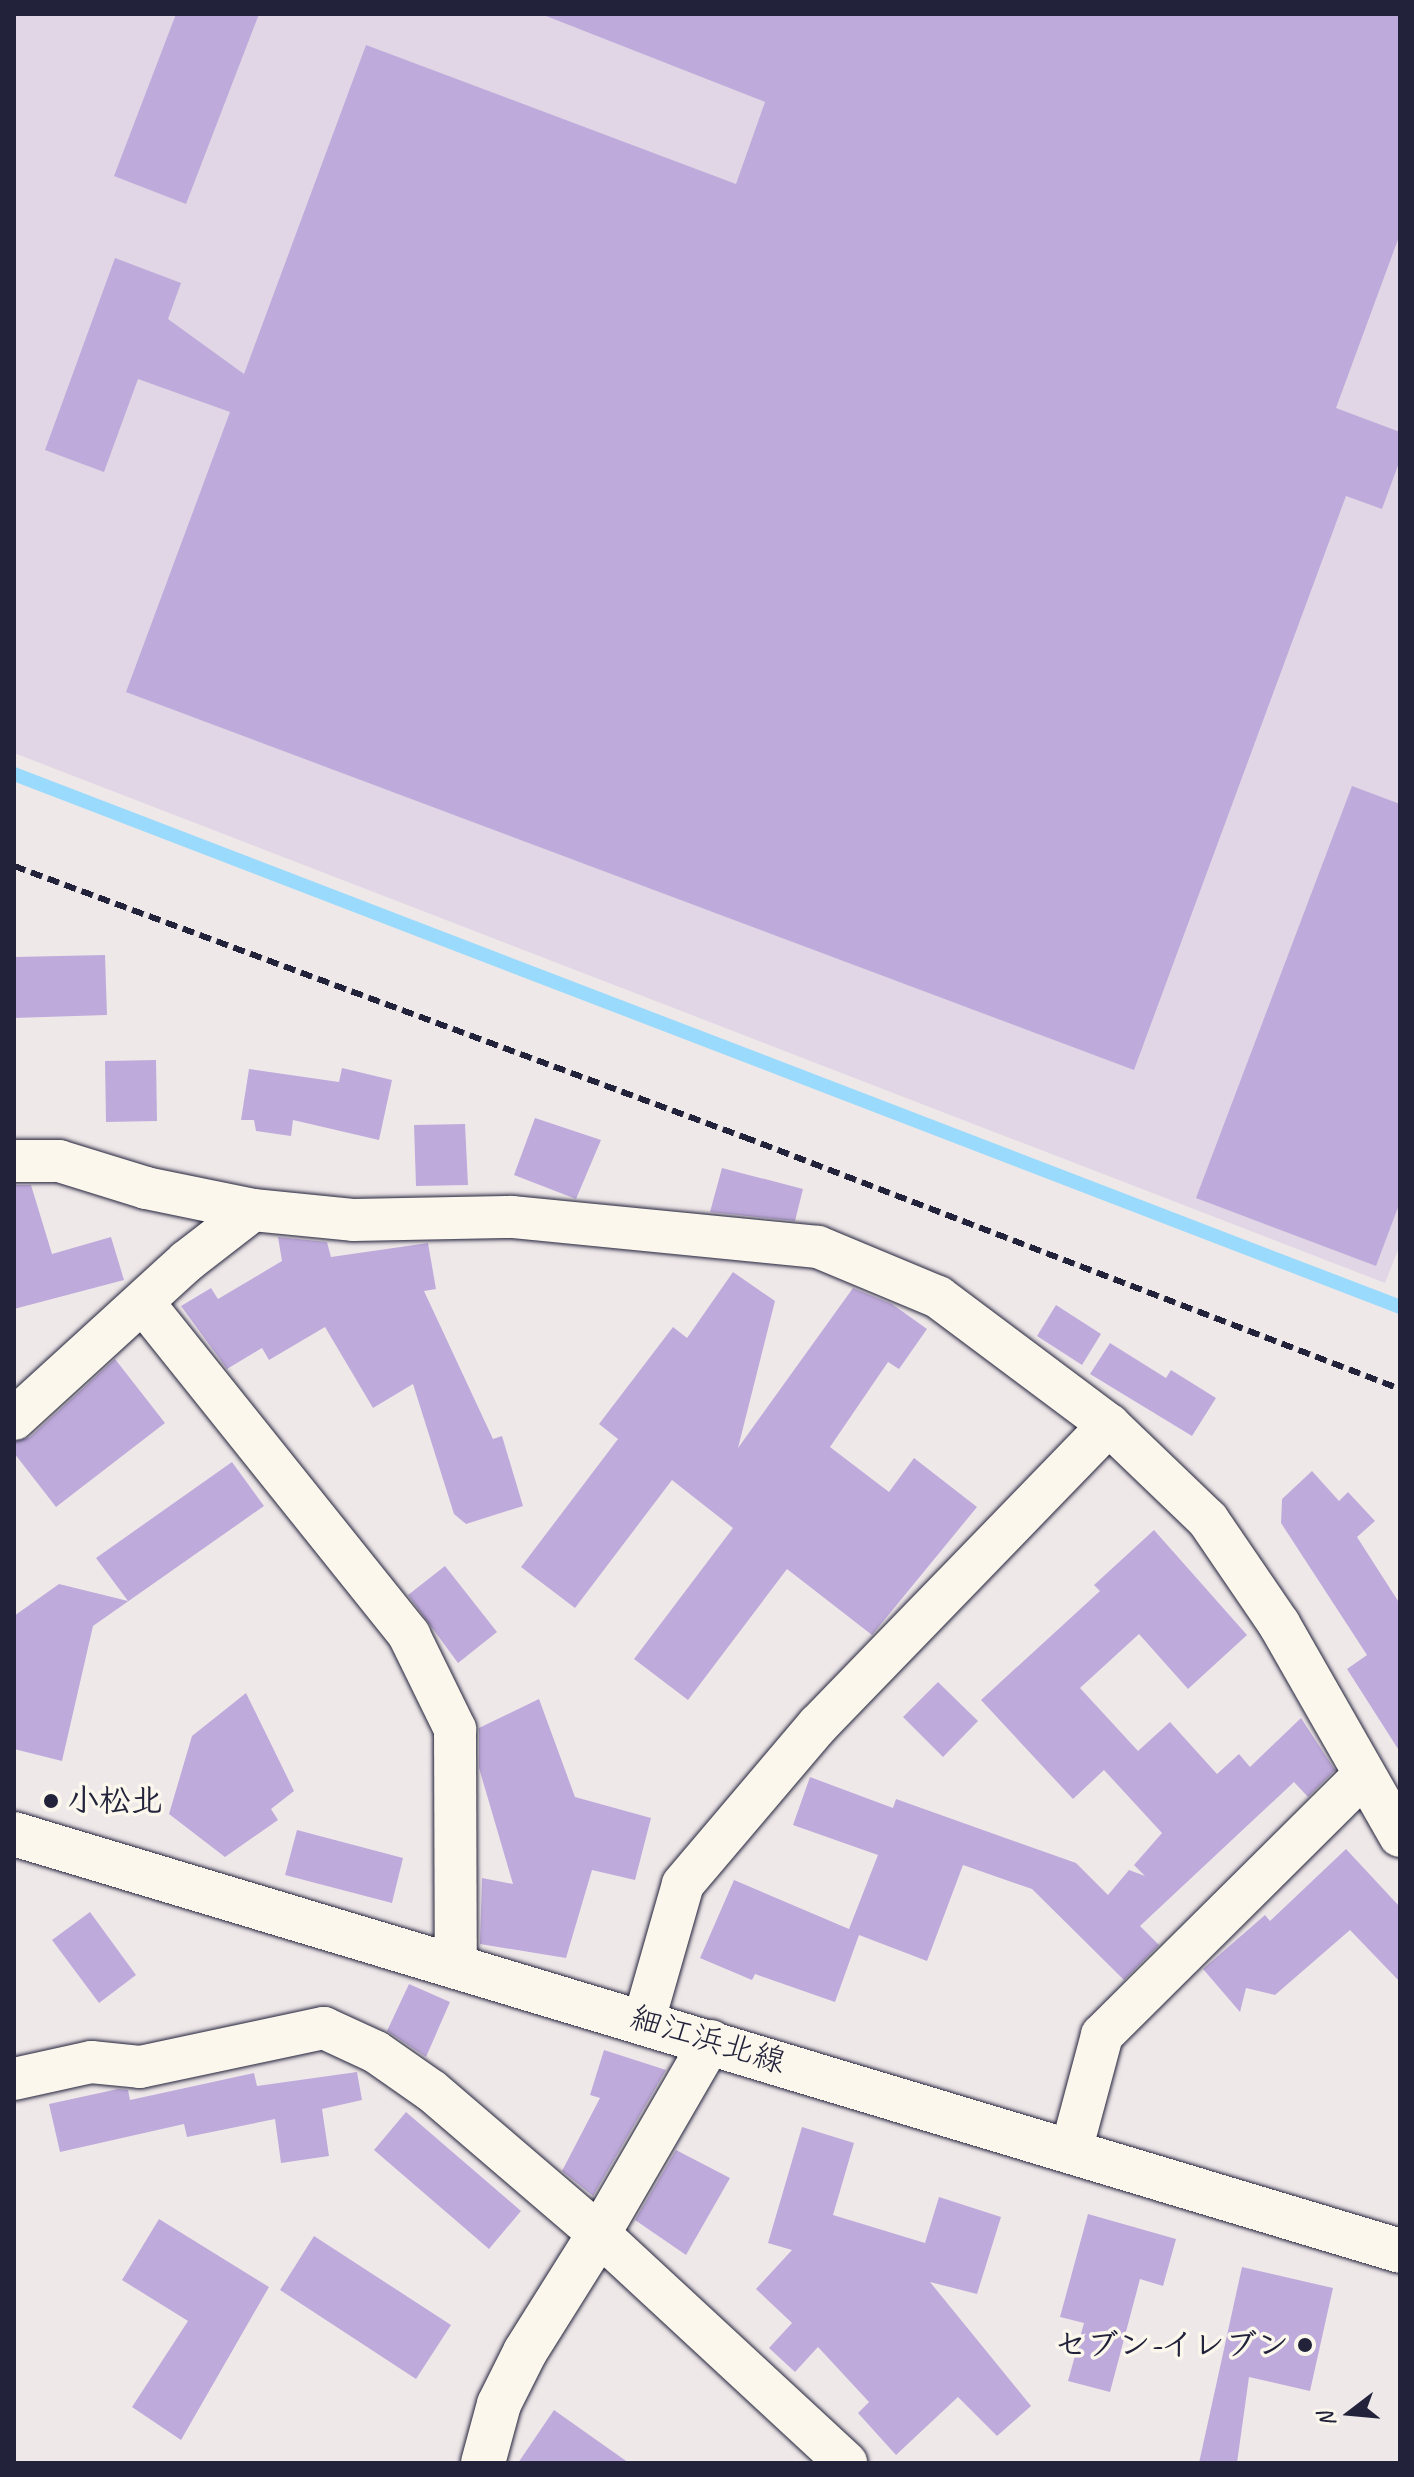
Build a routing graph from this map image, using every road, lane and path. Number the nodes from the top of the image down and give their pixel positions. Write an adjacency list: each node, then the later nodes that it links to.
1 (14, 1161): 2 (street)
2 (253, 1210): 3 (street); 5 (street)
3 (145, 1305): 4 (street); 9 (street)
4 (14, 1419)
5 (1109, 1425): 6 (street); 10 (street)
6 (1362, 1777): 8 (street); 13 (street)
7 (14, 1834): 9 (main road, 細江浜北線)
8 (1400, 1836)
9 (456, 1968): 10 (main road, 細江浜北線)
10 (644, 2020): 11 (main road, 細江浜北線)
11 (711, 2041): 13 (main road, 細江浜北線); 14 (street)
12 (14, 2079): 14 (street)
13 (1071, 2151): 15 (main road, 細江浜北線)
14 (599, 2234): 16 (main road); 17 (street)
15 (1400, 2251)
16 (483, 2463)
17 (846, 2463)

